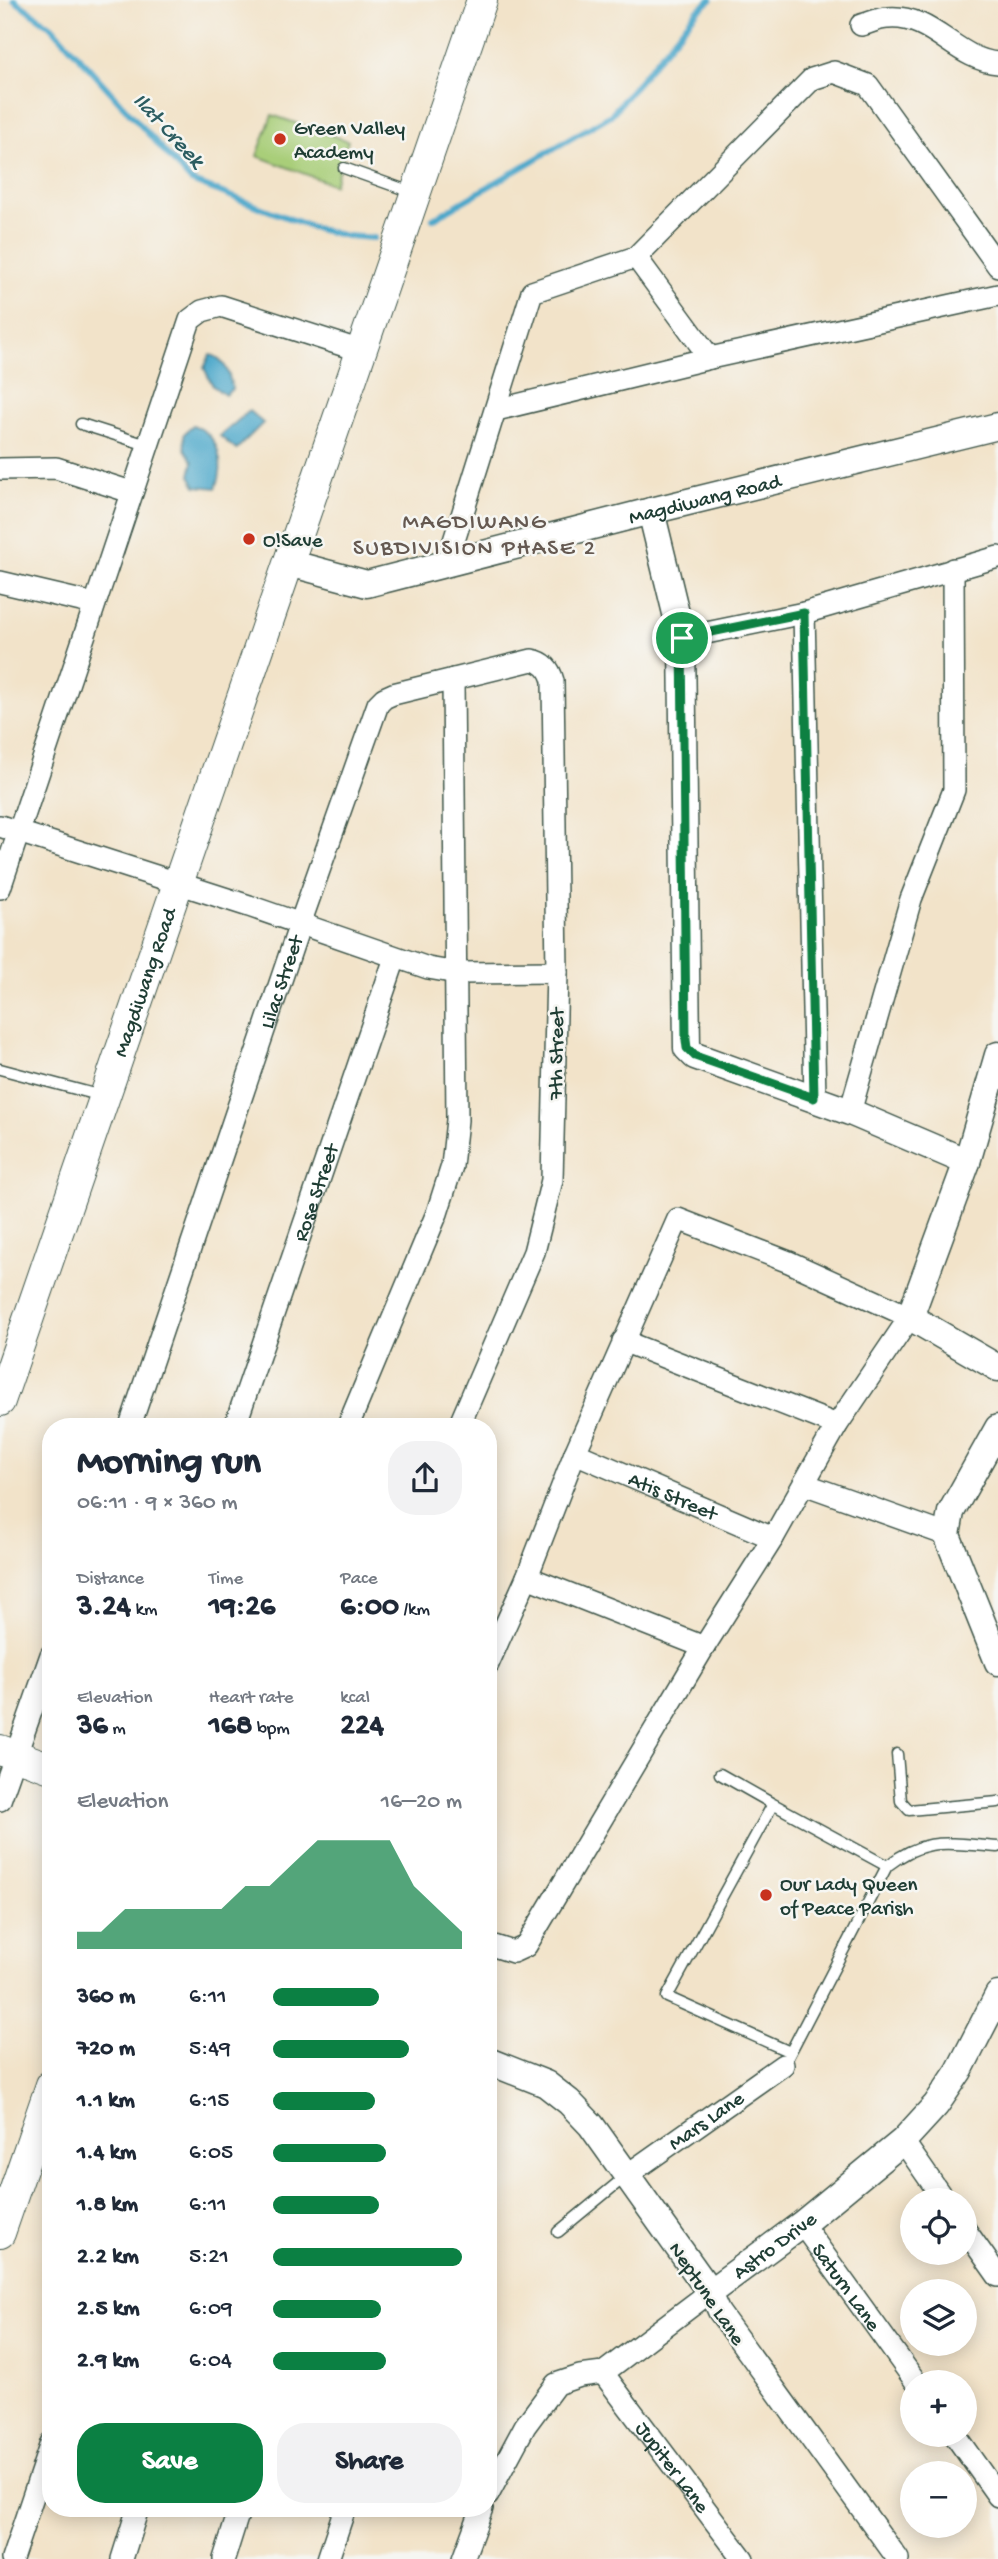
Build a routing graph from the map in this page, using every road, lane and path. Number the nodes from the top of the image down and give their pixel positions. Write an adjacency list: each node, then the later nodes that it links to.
1 (482, 0): 5 (main road, Magdiwang Road)
2 (861, 25): 3 (street)
3 (998, 63)
4 (344, 169): 5 (lane)
5 (415, 193): 9 (main road, Magdiwang Road)
6 (636, 257): 7 (street); 10 (street); 11 (street)
7 (998, 266)
8 (998, 295): 10 (street)
9 (361, 351): 14 (street); 20 (main road, Magdiwang Road)
10 (710, 358): 11 (street)
11 (496, 410): 19 (street)
12 (81, 424): 14 (lane)
13 (998, 426): 17 (street, Magdiwang Road)
14 (147, 444): 16 (street)
15 (0, 469): 16 (street)
16 (131, 492): 23 (street)
17 (651, 510): 19 (street, Magdiwang Road); 25 (street)
18 (998, 557): 21 (street)
19 (447, 563): 20 (street, Magdiwang Road)
20 (289, 564): 29 (main road, Magdiwang Road)
21 (953, 569): 24 (street); 39 (street)
22 (0, 582): 23 (street)
23 (94, 604): 28 (street)
24 (804, 613): 25 (street); 38 (street)
25 (682, 638): 38 (street)
26 (545, 666): 27 (street, Lilac Street); 33 (street, 7th Street)
27 (453, 679): 31 (street, Lilac Street); 34 (street)
28 (10, 830): 29 (street); 30 (street)
29 (176, 884): 31 (street); 37 (main road, Magdiwang Road)
30 (0, 888)
31 (300, 924): 32 (street); 45 (street, Lilac Street)
32 (395, 958): 34 (street); 46 (street, Rose Street)
33 (557, 972): 34 (street); 48 (street, 7th Street)
34 (457, 973): 47 (street)
35 (998, 1055): 40 (street)
36 (0, 1069): 37 (lane)
37 (104, 1096): 44 (main road, Magdiwang Road)
38 (814, 1098): 39 (street)
39 (850, 1112): 40 (street)
40 (967, 1162): 41 (street)
41 (910, 1317): 42 (street); 43 (street); 49 (street)
42 (622, 1341): 49 (street); 51 (street)
43 (998, 1368)
44 (0, 1401)
45 (133, 1418)
46 (238, 1418)
47 (351, 1418)
48 (462, 1418)
49 (837, 1425): 52 (street)
50 (998, 1428): 53 (street)
51 (575, 1452): 54 (street, Atis Street); 55 (street)
52 (804, 1484): 53 (street); 54 (street)
53 (947, 1535): 58 (street)
54 (773, 1538): 57 (street)
55 (527, 1577): 56 (street); 57 (street)
56 (497, 1644)
57 (704, 1647): 69 (street)
58 (998, 1662)
59 (42, 1675): 60 (street)
60 (7, 1753): 62 (main road); 64 (street)
61 (897, 1754): 65 (lane)
62 (42, 1765)
63 (720, 1774): 66 (lane)
64 (0, 1800)
65 (998, 1802)
66 (773, 1804): 68 (lane); 71 (lane)
67 (998, 1847): 68 (lane)
68 (887, 1866): 71 (lane)
69 (497, 1947)
70 (998, 1995): 74 (street, Astro Drive)
71 (787, 2059): 75 (street, Mars Lane)
72 (497, 2065): 75 (street, Neptune Lane)
73 (42, 2111): 79 (main road)
74 (903, 2141): 76 (street); 77 (street, Astro Drive)
75 (628, 2175): 78 (lane); 82 (street, Neptune Lane)
76 (936, 2188)
77 (802, 2224): 82 (street, Astro Drive); 83 (street, Saturn Lane)
78 (558, 2232)
79 (0, 2233)
80 (977, 2246): 81 (street)
81 (998, 2276)
82 (710, 2292): 84 (street, Astro Drive); 99 (street, Neptune Lane)
83 (907, 2370)
84 (603, 2373): 87 (street, Astro Drive); 98 (street, Jupiter Lane)
85 (963, 2447): 88 (street)
86 (42, 2470): 93 (street)
87 (497, 2477)
88 (998, 2496)
89 (135, 2517): 94 (street)
90 (237, 2517): 95 (street)
91 (342, 2517): 96 (street)
92 (478, 2517): 97 (street)
93 (12, 2559)
94 (121, 2559)
95 (224, 2559)
96 (328, 2559)
97 (462, 2559)
98 (743, 2559)
99 (898, 2559)

